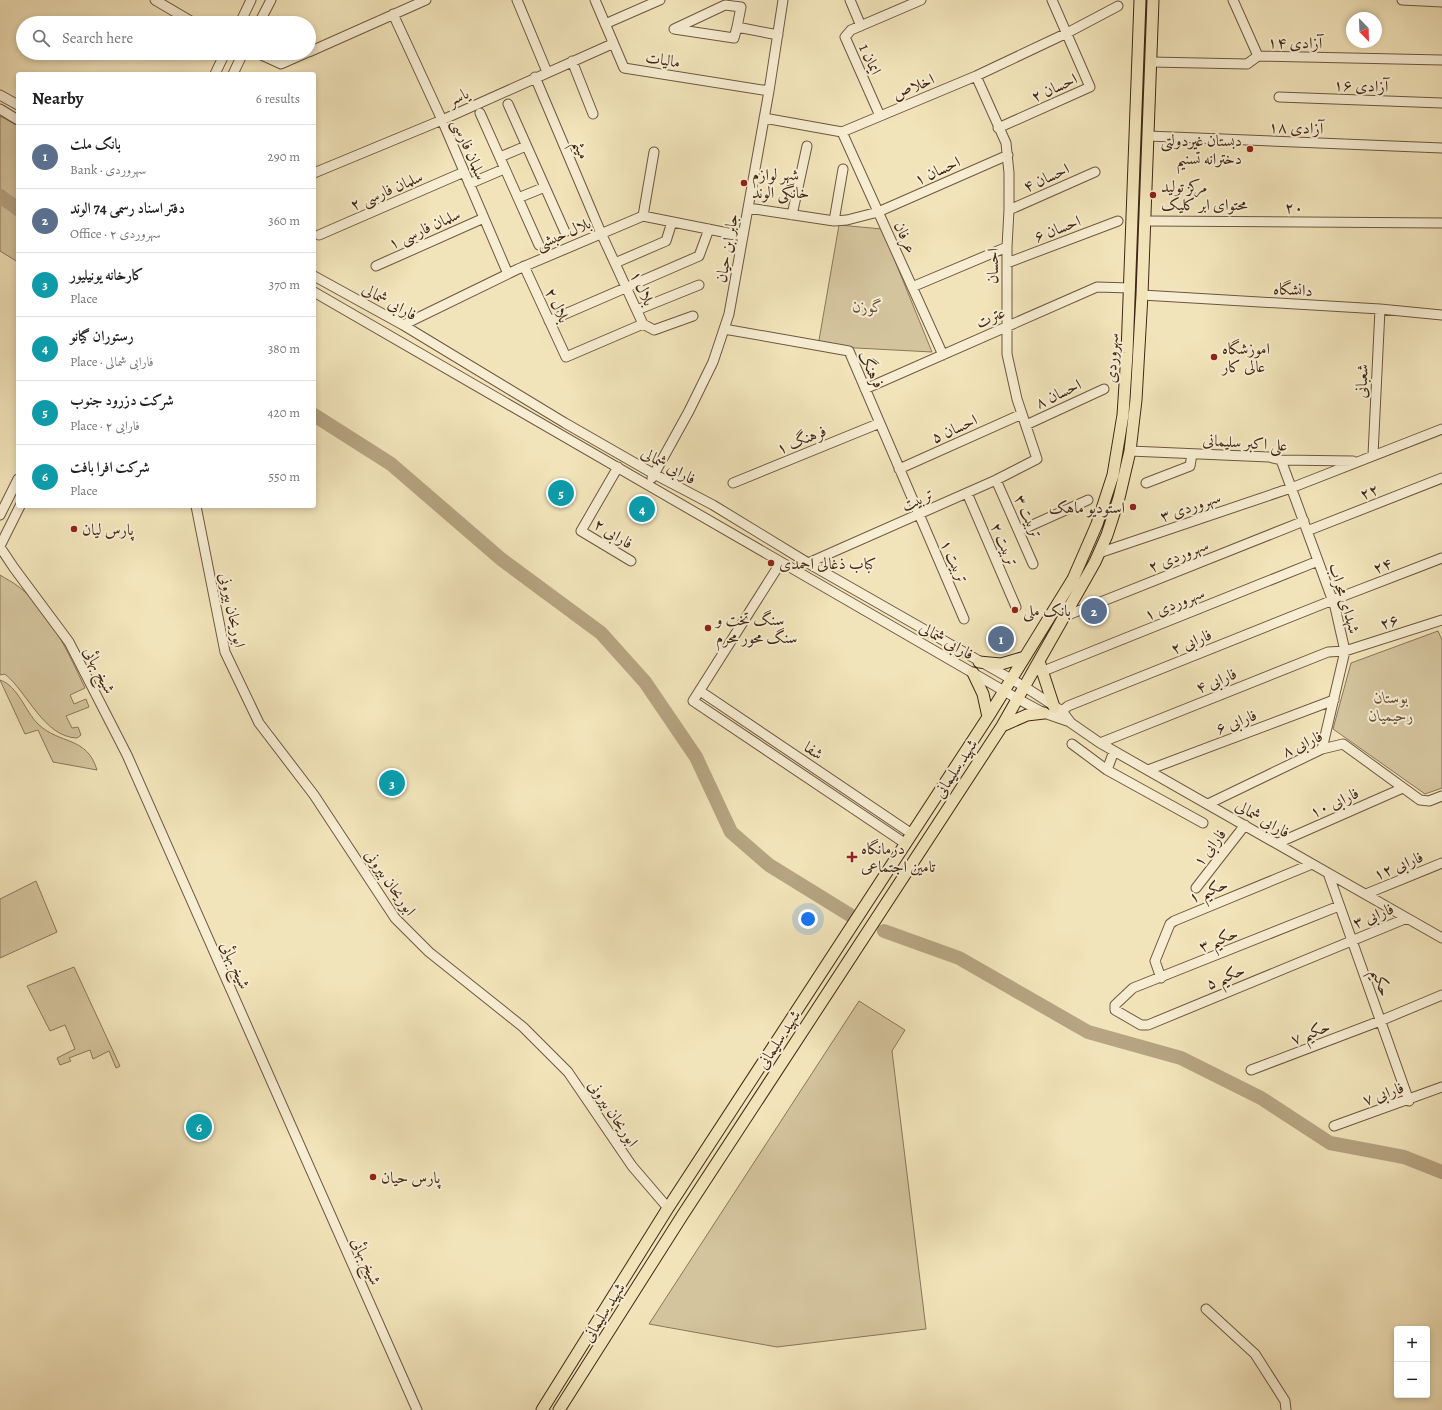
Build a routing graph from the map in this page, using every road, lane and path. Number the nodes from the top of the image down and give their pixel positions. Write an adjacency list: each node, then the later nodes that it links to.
1 (155, 0): 19 (street)
2 (251, 0): 20 (street)
3 (271, 0): 21 (street)
4 (426, 0): 18 (street)
5 (517, 0): 39 (street)
6 (595, 0): 22 (street, مالیات)
7 (660, 0): 22 (street)
8 (783, 0): 26 (street, جابر ابن حیان)
9 (850, 0): 23 (street)
10 (921, 0): 23 (street)
11 (1052, 0): 25 (street)
12 (1140, 0): 99 (main road, سهروردی)
13 (1153, 0): 36 (main road, سهروردی)
14 (1232, 0): 29 (street)
15 (1402, 0): 16 (street)
16 (1442, 2)
17 (1118, 6): 25 (street, اخلاص)
18 (393, 14): 28 (street); 54 (street, سلمان فارسی)
19 (182, 16)
20 (243, 16)
21 (263, 16)
22 (605, 24): 27 (street, مالیات)
23 (861, 26): 51 (street, ایمان 1)
24 (737, 27): 24 (street); 26 (street)
25 (1066, 33): 40 (street, اخلاص); 55 (street, احسان ۲)
26 (778, 35): 42 (street, جابر ابن حیان)
27 (612, 44): 35 (street, یاسر); 42 (street, مالیات)
28 (316, 48)
29 (1258, 56): 34 (street, آزادی ۱۴); 36 (street, آزادی ۱۴)
30 (221, 60): 37 (street)
31 (239, 60): 38 (street)
32 (273, 60): 33 (street)
33 (291, 60)
34 (1442, 60)
35 (572, 61): 39 (street, یاسر); 50 (street)
36 (1151, 62): 57 (main road, سهروردی)
37 (215, 72)
38 (233, 72)
39 (547, 72): 41 (street, یاسر)
40 (976, 76): 51 (street, اخلاص); 55 (street, احسان)
41 (535, 77): 54 (street, یاسر); 85 (street, میثم)
42 (769, 92): 52 (street, جابر ابن حیان)
43 (0, 95): 45 (street)
44 (1279, 97): 47 (street, آزادی ۱۶)
45 (16, 104)
46 (508, 104): 58 (street)
47 (1442, 104)
48 (0, 110): 53 (street)
49 (480, 113): 63 (street)
50 (593, 114)
51 (880, 116): 56 (street, اخلاص)
52 (764, 118): 56 (street); 72 (street, جابر ابن حیان)
53 (16, 119)
54 (442, 120): 66 (street, یاسر); 67 (street, سلمان فارسی)
55 (998, 128): 62 (street, احسان)
56 (842, 132): 74 (street, عرفان)
57 (1148, 136): 60 (street, آزادی ۱۸); 80 (main road, سهروردی)
58 (526, 146): 63 (street); 70 (street)
59 (807, 146): 75 (street)
60 (1442, 148)
61 (654, 152): 76 (street)
62 (1008, 155): 73 (street, احسان); 74 (street, احسان ۱)
63 (500, 158): 64 (street)
64 (504, 169): 69 (street); 71 (street)
65 (843, 169): 78 (street)
66 (316, 172)
67 (464, 172): 69 (street, سلمان فارسی); 86 (street, سلمان فارسی ۲)
68 (1095, 172): 73 (street, احسان ۴)
69 (469, 184): 77 (street, سلمان فارسی)
70 (545, 186): 71 (street); 84 (street)
71 (518, 198): 88 (street)
72 (748, 208): 75 (street, احسان ۱); 87 (street, جابر ابن حیان)
73 (1009, 210): 89 (street, احسان)
74 (878, 212): 78 (street, احسان ۱); 98 (street, عرفان)
75 (792, 215): 78 (street, احسان ۱)
76 (643, 216): 81 (street); 85 (street, بلال حبشی)
77 (484, 218): 92 (street, سلمان فارسی ۱); 94 (street, سلمان فارسی)
78 (834, 221)
79 (1118, 221): 91 (street, احسان ۶)
80 (1145, 221): 82 (street, ۲۰); 101 (main road, سهروردی)
81 (672, 222): 83 (street); 90 (street)
82 (1442, 223)
83 (709, 229): 87 (street); 97 (street)
84 (565, 232)
85 (601, 233): 90 (street, بلال ۱); 93 (street, بلال حبشی)
86 (319, 235)
87 (743, 236): 110 (street, جابر ابن حیان)
88 (539, 245)
89 (1007, 247): 91 (street, احسان); 98 (street)
90 (615, 263): 97 (street, بلال ۱)
91 (1007, 263): 109 (street, احسان)
92 (376, 266)
93 (524, 266): 94 (street, بلال حبشی); 106 (street, بلال ۲)
94 (508, 274): 108 (street, بلال حبشی)
95 (316, 277): 108 (street, فارابی شمالی)
96 (699, 285): 103 (street)
97 (626, 286): 103 (street, بلال ۱); 106 (street)
98 (912, 287): 111 (street, عرفان)
99 (1130, 288): 109 (street, عترت); 158 (main road, سهروردی)
100 (316, 293): 125 (street, فارابی شمالی)
101 (1142, 295): 102 (street, دانشگاه); 119 (main road, سهروردی)
102 (1380, 308): 104 (street, دانشگاه); 121 (street, شعبانی)
103 (637, 310): 107 (street, بلال ۱)
104 (1442, 315)
105 (693, 316): 107 (street)
106 (549, 321): 112 (street, بلال ۲)
107 (643, 324): 112 (street, بلال ۱)
108 (403, 325): 127 (street, فارابی شمالی)
109 (1007, 326): 111 (street, عترت); 115 (street, احسان)
110 (724, 329): 113 (street, فرهنگ); 127 (street, جابر ابن حیان)
111 (943, 355): 113 (street, عترت)
112 (566, 357)
113 (865, 389): 116 (street, فرهنگ)
114 (1104, 389): 117 (street, احسان ۸)
115 (1022, 414): 117 (street, احسان); 126 (street, احسان ۵)
116 (880, 423): 126 (street, فرهنگ); 131 (street, فرهنگ ۱)
117 (1026, 425): 122 (street, احسان)
118 (1442, 429): 121 (street, علی اکبر سلیمانی)
119 (1130, 451): 120 (street, علی اکبر سلیمانی); 145 (main road, سهروردی)
120 (1192, 454): 123 (street, علی اکبر سلیمانی); 132 (street)
121 (1373, 455): 124 (street, علی اکبر سلیمانی)
122 (1037, 459): 129 (street, تربیت)
123 (1281, 460): 124 (street, علی اکبر سلیمانی); 134 (street, شهدای محراب)
124 (1358, 461): 134 (street, علی اکبر سلیمانی)
125 (618, 467): 133 (street, فارابی شمالی); 147 (street, فارابی ۲)
126 (899, 469): 140 (street, فرهنگ)
127 (654, 474): 133 (street, جابر ابن حیان); 150 (street, فارابی شمالی)
128 (1442, 478): 143 (street, ۲۲)
129 (996, 480): 135 (street, تربیت); 142 (street, تربیت ۳)
130 (16, 483): 139 (street)
131 (733, 483)
132 (1146, 483)
133 (648, 485): 149 (street, فارابی شمالی)
134 (1291, 488): 141 (street, شهدای محراب); 145 (street, سهروردی ۳)
135 (967, 493): 140 (street, تربیت); 153 (street, تربیت ۲)
136 (1088, 500): 142 (street)
137 (19, 508): 144 (street)
138 (196, 508): 211 (street, ابوریحان بیرونی)
139 (0, 515)
140 (918, 515): 150 (street, تربیت); 155 (street, تربیت ۱)
141 (1304, 522): 143 (street, شهدای محراب); 154 (street, سهروردی ۲)
142 (1019, 532): 151 (street, تربیت ۳)
143 (1307, 532): 148 (street, شهدای محراب)
144 (0, 546): 213 (street, شیخ بهائی)
145 (1099, 553): 154 (main road, سهروردی)
146 (1442, 558): 152 (street, ۲۴)
147 (631, 561)
148 (1318, 561): 152 (street, شهدای محراب); 162 (street, سهروردی ۱)
149 (781, 562): 161 (street, فارابی شمالی); 165 (street)
150 (808, 563): 159 (street, فارابی شمالی)
151 (1033, 564)
152 (1333, 600): 157 (street, شهدای محراب); 169 (street, فارابی ۲)
153 (1016, 607)
154 (1063, 617): 160 (main road, سهروردی)
155 (964, 619)
156 (1442, 620): 157 (street, ۲۶)
157 (1345, 651): 168 (street, شهدای محراب); 174 (street, فارابی ۴)
158 (1025, 657): 159 (main road); 163 (main road, سهروردی)
159 (976, 660): 161 (street); 163 (street, فارابی شمالی)
160 (1039, 661): 162 (main road); 164 (main road, سهروردی)
161 (969, 670): 166 (street, فارابی شمالی); 171 (main road)
162 (1041, 672): 169 (main road)
163 (1011, 679): 164 (street, فارابی شمالی); 166 (main road, سهروردی)
164 (1024, 687): 167 (main road, شهید سلیمانی); 169 (street, فارابی شمالی)
165 (700, 691): 180 (street, شفا); 182 (street, شفا)
166 (1004, 691): 167 (street, فارابی شمالی); 171 (main road, شهید سلیمانی)
167 (1018, 699): 170 (street, فارابی شمالی); 173 (main road, شهید سلیمانی)
168 (1334, 700): 176 (street, شهدای محراب); 179 (street, فارابی ۶)
169 (1058, 709): 172 (street, فارابی شمالی)
170 (1044, 713): 172 (street, فارابی شمالی); 173 (main road)
171 (988, 717): 189 (main road, شهید سلیمانی)
172 (1071, 723): 174 (street, فارابی شمالی)
173 (1002, 726): 215 (main road, شهید سلیمانی)
174 (1100, 743): 177 (street, فارابی شمالی)
175 (1072, 744): 178 (street)
176 (1322, 749): 181 (street, فارابی ۸); 184 (street, فارابی ۸)
177 (1114, 751): 178 (street); 179 (street, فارابی شمالی)
178 (1107, 770): 185 (street)
179 (1148, 770): 184 (street, فارابی شمالی)
180 (833, 781): 182 (street); 186 (street, شفا)
181 (1402, 788): 183 (street); 190 (street, فارابی ۱۰)
182 (827, 791): 188 (street, شفا)
183 (1442, 796)
184 (1208, 804): 187 (street, فارابی شمالی)
185 (1203, 823)
186 (898, 824): 188 (street); 189 (street, شفا)
187 (1245, 825): 190 (street, فارابی شمالی); 195 (street, فارابی ۱)
188 (891, 834): 191 (street, شفا)
189 (912, 834): 191 (main road, شهید سلیمانی)
190 (1278, 843): 193 (street, فارابی شمالی)
191 (906, 844): 211 (main road, شهید سلیمانی)
192 (1442, 863): 196 (street, فارابی ۱۲)
193 (1312, 864): 194 (street, فارابی شمالی); 203 (street, حکیم ۱)
194 (1328, 873): 196 (street, فارابی شمالی); 197 (street, حکیم)
195 (1196, 888)
196 (1366, 894): 198 (street, فارابی شمالی)
197 (1339, 906): 202 (street, حکیم); 203 (street, حکیم ۳)
198 (1407, 918): 200 (street, فارابی شمالی); 202 (street, فارابی ۳)
199 (1442, 929): 200 (street)
200 (1433, 932): 201 (street, فارابی شمالی)
201 (1442, 938)
202 (1350, 940): 205 (street, حکیم ۵); 206 (street, حکیم)
203 (1161, 978): 205 (street, حکیم ۳)
204 (1442, 994): 206 (street, حکیم ۷)
205 (1114, 1008)
206 (1380, 1021): 207 (street, حکیم ۷); 209 (street, حکیم)
207 (1251, 1070)
208 (1442, 1087): 209 (street, فارابی ۷)
209 (1409, 1101): 210 (street, فارابی ۷)
210 (1334, 1126)
211 (668, 1208): 214 (main road, شهید سلیمانی)
212 (1206, 1309): 216 (street)
213 (417, 1410)
214 (542, 1410)
215 (560, 1410)
216 (1286, 1410)

